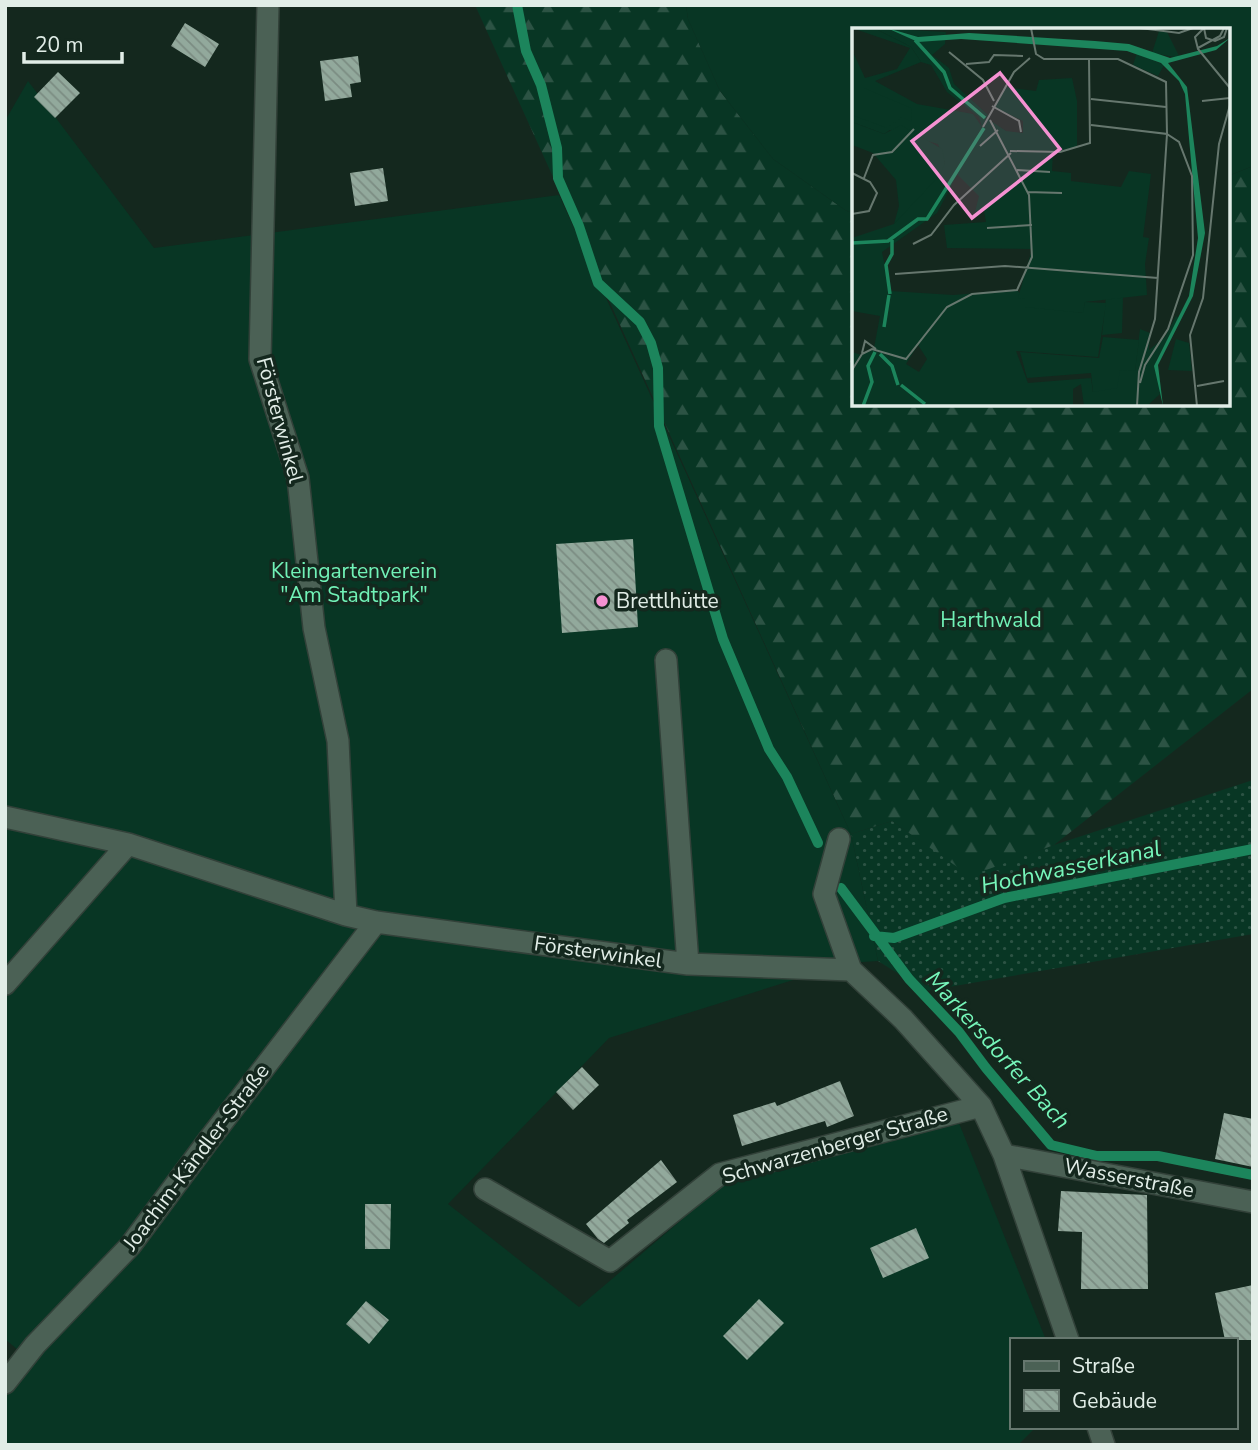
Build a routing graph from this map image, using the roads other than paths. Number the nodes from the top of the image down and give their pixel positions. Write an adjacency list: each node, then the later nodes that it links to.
1 (268, 5): 6 (street, Försterwinkel)
2 (666, 660): 8 (street)
3 (5, 817): 5 (street, Försterwinkel)
4 (839, 839): 9 (street, Schwarzenberger Straße)
5 (128, 844): 6 (street, Försterwinkel); 10 (street)
6 (346, 915): 7 (street, Försterwinkel)
7 (376, 922): 8 (street, Försterwinkel); 16 (street, Joachim-Kändler-Straße)
8 (688, 964): 9 (street, Försterwinkel)
9 (851, 970): 11 (street, Schwarzenberger Straße)
10 (5, 984)
11 (981, 1106): 12 (street, Schwarzenberger Straße); 13 (street, Schwarzenberger Straße)
12 (1004, 1155): 14 (street, Wasserstraße); 15 (street, Schwarzenberger Straße)
13 (485, 1189)
14 (1253, 1202)
15 (1067, 1338)
16 (5, 1383)

